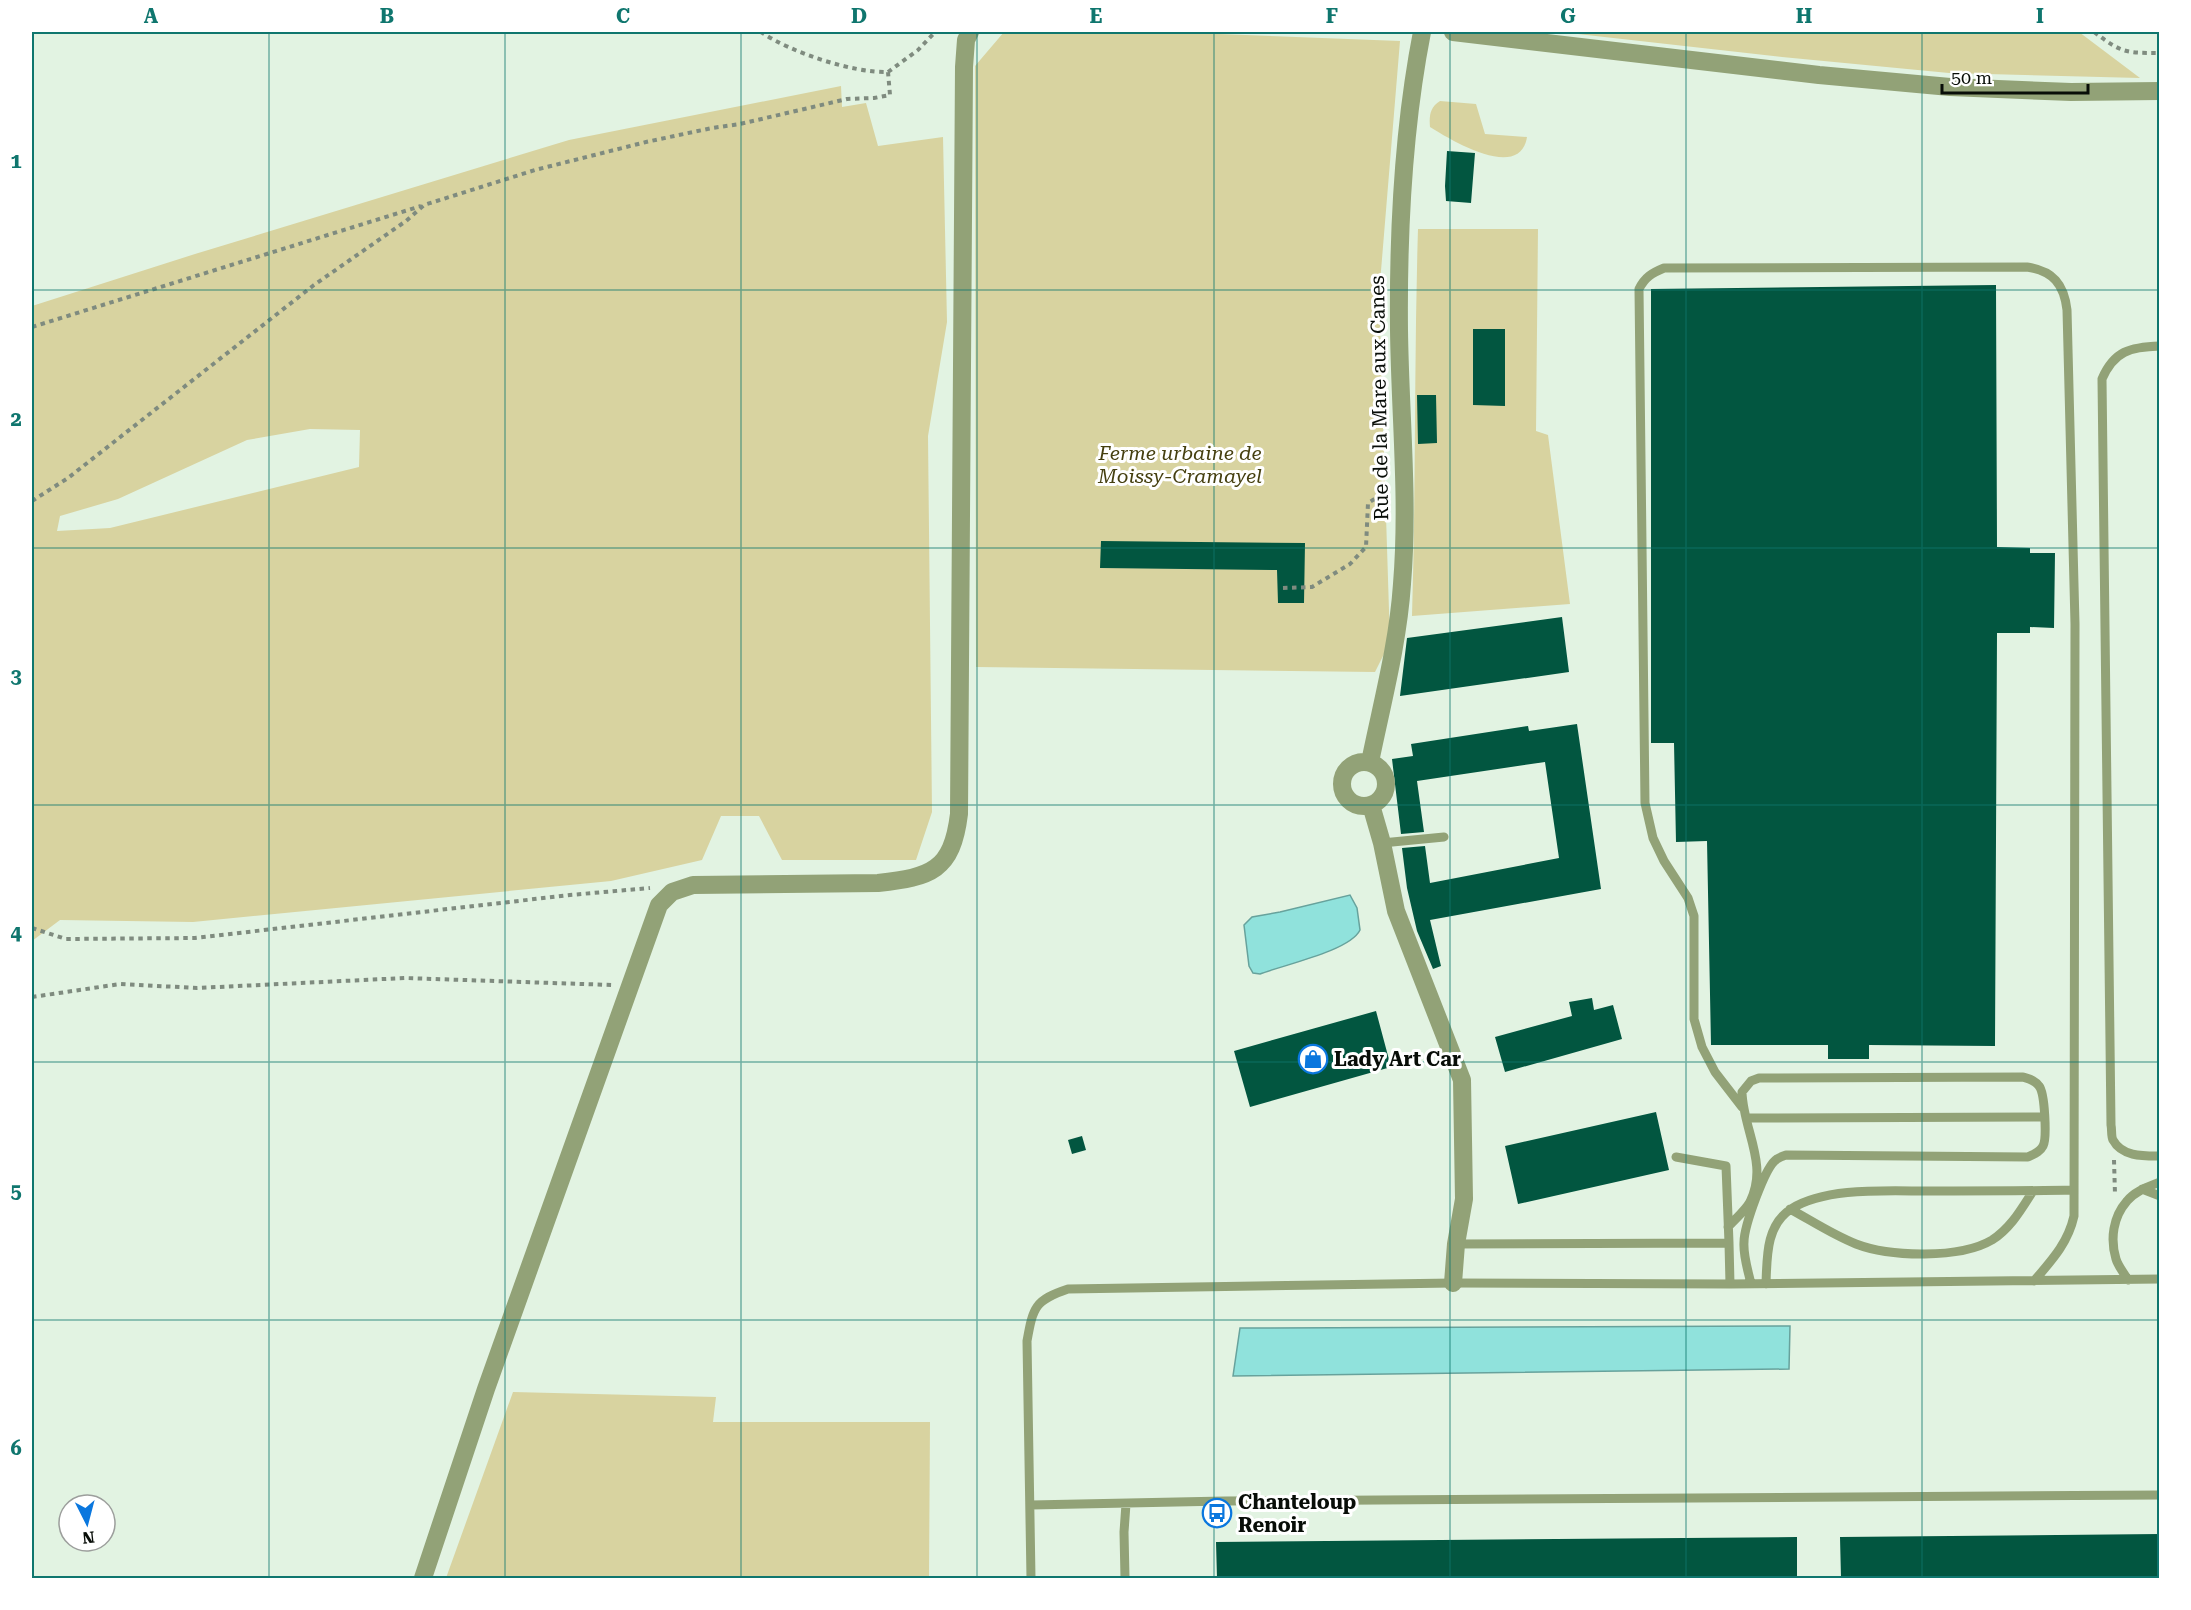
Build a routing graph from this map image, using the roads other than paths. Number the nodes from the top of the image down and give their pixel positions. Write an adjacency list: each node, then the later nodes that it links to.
1 (970, 32): 34 (street)
2 (1422, 32): 6 (street, Rue de la Mare aux Canes)
3 (1453, 32): 4 (street)
4 (2160, 91)
5 (2160, 346): 13 (lane)
6 (1370, 762): 7 (street); 7 (street)
7 (1371, 805): 9 (street)
8 (1444, 837): 9 (lane)
9 (1382, 843): 23 (street)
10 (1742, 1107): 11 (lane); 12 (lane); 17 (lane)
11 (2044, 1117): 12 (lane); 29 (lane)
12 (1746, 1118): 21 (lane)
13 (2160, 1156)
14 (1676, 1157): 21 (lane)
15 (2160, 1182): 16 (lane)
16 (2142, 1189): 19 (lane); 25 (lane)
17 (2074, 1190): 18 (lane); 26 (lane)
18 (2033, 1191): 20 (lane); 20 (lane)
19 (2160, 1196)
20 (1790, 1209): 30 (lane)
21 (1728, 1227): 22 (lane)
22 (1729, 1243): 23 (lane); 28 (lane)
23 (1456, 1244): 27 (street)
24 (2160, 1279): 25 (lane)
25 (2128, 1280): 26 (lane)
26 (2034, 1281): 30 (lane)
27 (1453, 1283): 28 (lane); 33 (lane)
28 (1730, 1284): 29 (lane)
29 (1751, 1284): 30 (lane)
30 (1766, 1284)
31 (2160, 1495): 32 (lane)
32 (1126, 1504): 33 (lane); 36 (lane)
33 (1031, 1505): 35 (lane)
34 (423, 1578)
35 (1031, 1578)
36 (1125, 1578)

